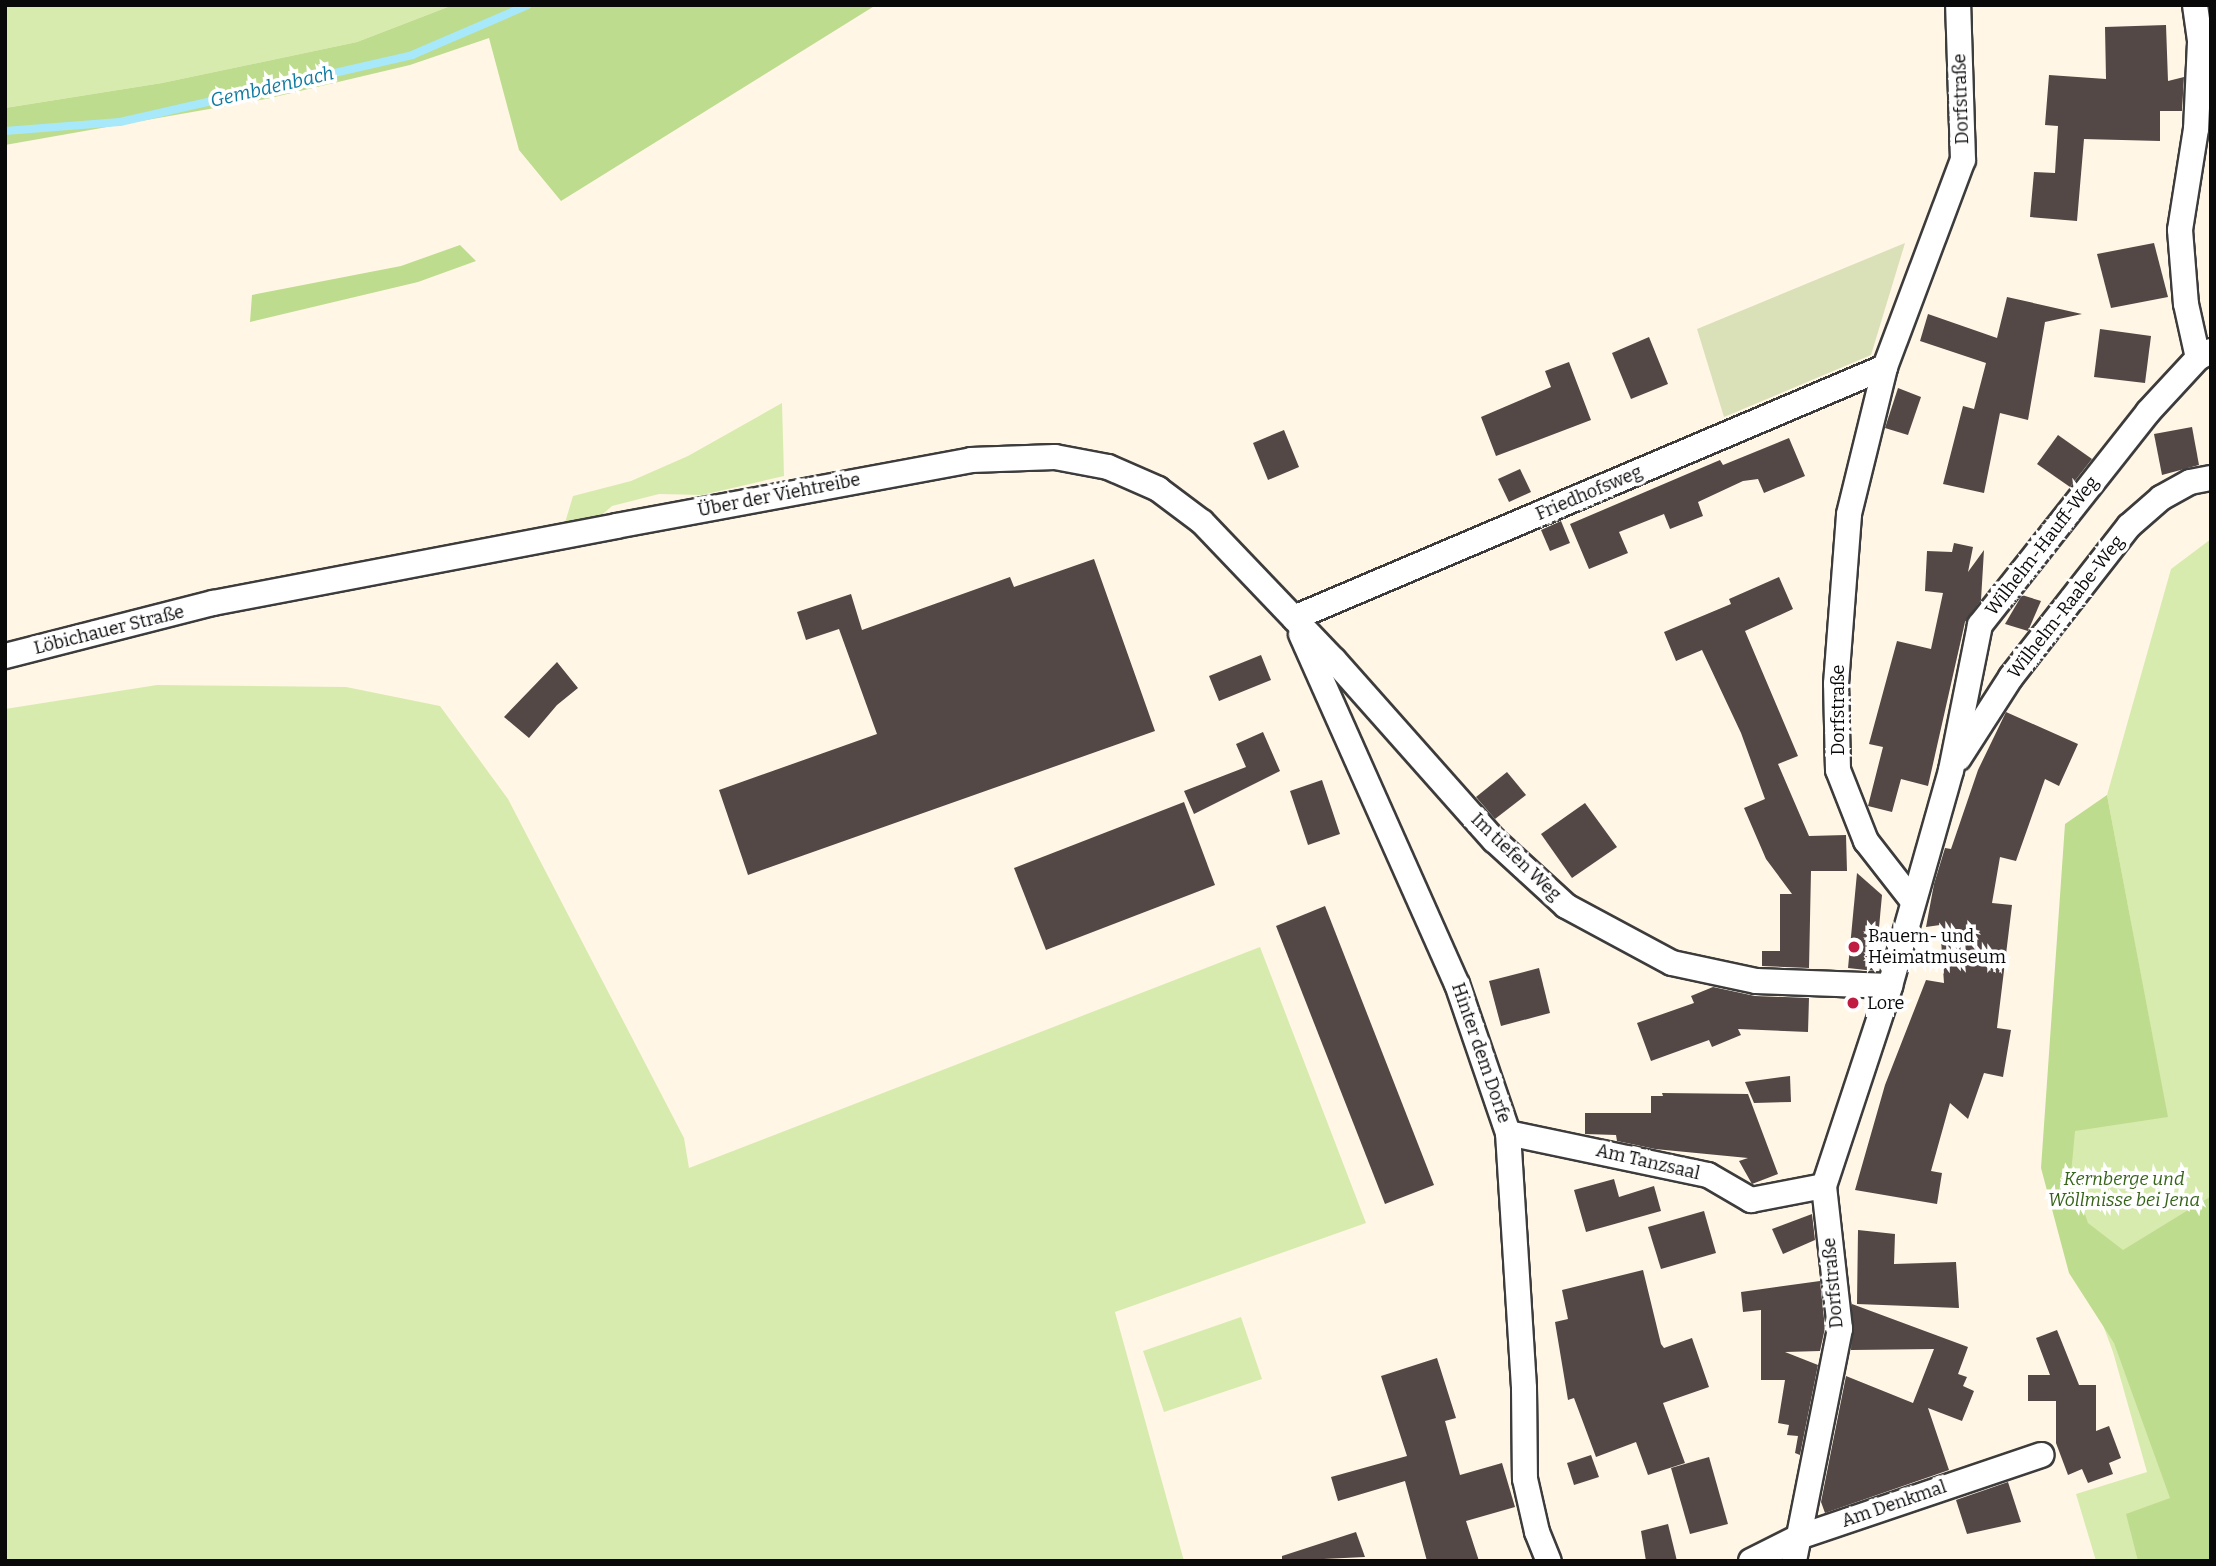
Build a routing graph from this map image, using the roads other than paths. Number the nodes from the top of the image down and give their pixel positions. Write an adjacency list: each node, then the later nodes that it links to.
1 (1958, 5): 4 (street, Dorfstraße)
2 (2195, 5): 3 (street)
3 (2205, 355): 9 (street, Wilhelm-Hauff-Weg)
4 (1885, 367): 7 (street, Friedhofsweg); 10 (street, Dorfstraße)
5 (2211, 478): 9 (street, Wilhelm-Raabe-Weg)
6 (213, 603): 7 (street, Über der Viehtreibe); 8 (street, Löbichauer Straße)
7 (1294, 618): 11 (street, Im tiefen Weg); 12 (street, Hinter dem Dorfe)
8 (5, 656)
9 (1951, 770): 10 (street, Wilhelm-Hauff-Weg)
10 (1912, 900): 11 (street, Dorfstraße)
11 (1890, 986): 13 (street, Dorfstraße)
12 (1508, 1133): 13 (street, Am Tanzsaal); 16 (street, Hinter dem Dorfe)
13 (1824, 1186): 15 (street, Dorfstraße)
14 (2041, 1455): 15 (street, Am Denkmal)
15 (1799, 1536): 17 (street, Am Denkmal); 18 (street, Dorfstraße)
16 (1549, 1561)
17 (1751, 1561)
18 (1794, 1561)

